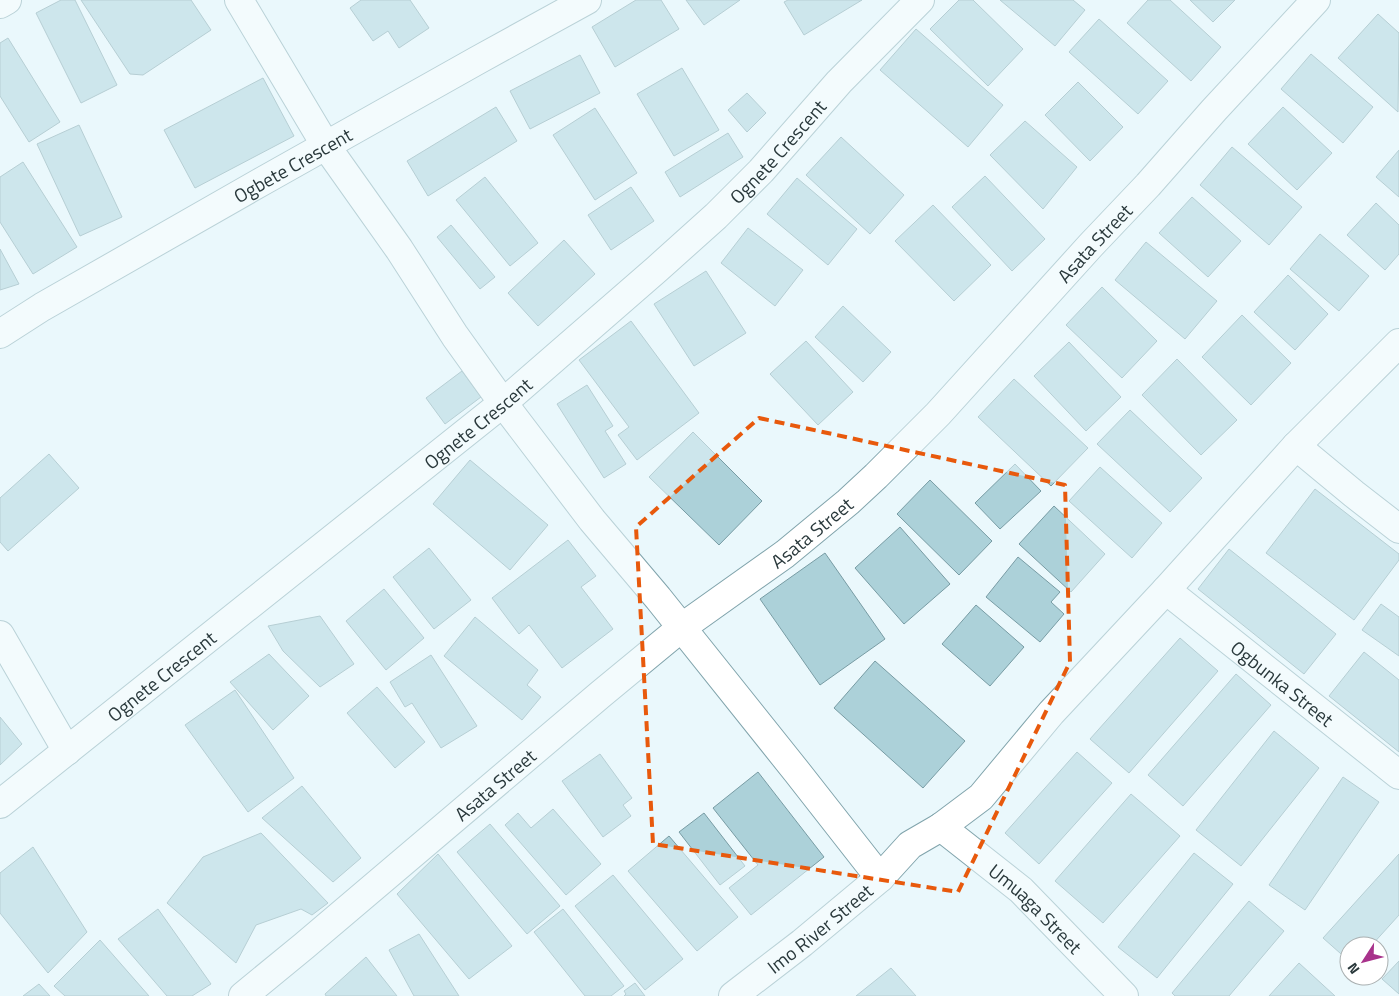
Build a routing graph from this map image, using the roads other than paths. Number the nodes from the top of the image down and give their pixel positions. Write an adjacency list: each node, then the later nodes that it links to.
1 (7, 0): 6 (street)
2 (239, 0): 7 (street)
3 (587, 0): 7 (street, Ogbete Crescent)
4 (920, 0): 10 (street, Ognete Crescent)
5 (1316, 0): 14 (street, Asata Street)
6 (0, 4)
7 (326, 146): 8 (street, Ogbete Crescent); 10 (street)
8 (0, 334)
9 (1399, 343): 11 (street, Imo River Street)
10 (503, 403): 14 (street); 16 (street, Ognete Crescent)
11 (1296, 446): 12 (street); 13 (street, Imo River Street)
12 (1399, 529)
13 (1166, 590): 17 (street, Ogbunka Street); 19 (street, Imo River Street)
14 (681, 628): 20 (street); 21 (street, Asata Street)
15 (0, 635): 16 (street)
16 (67, 750): 18 (street, Ognete Crescent)
17 (1399, 775)
18 (0, 804)
19 (941, 827): 20 (street, Imo River Street); 23 (street, Umuaga Street)
20 (880, 878): 22 (street, Imo River Street)
21 (243, 996)
22 (734, 996)
23 (1124, 996)

